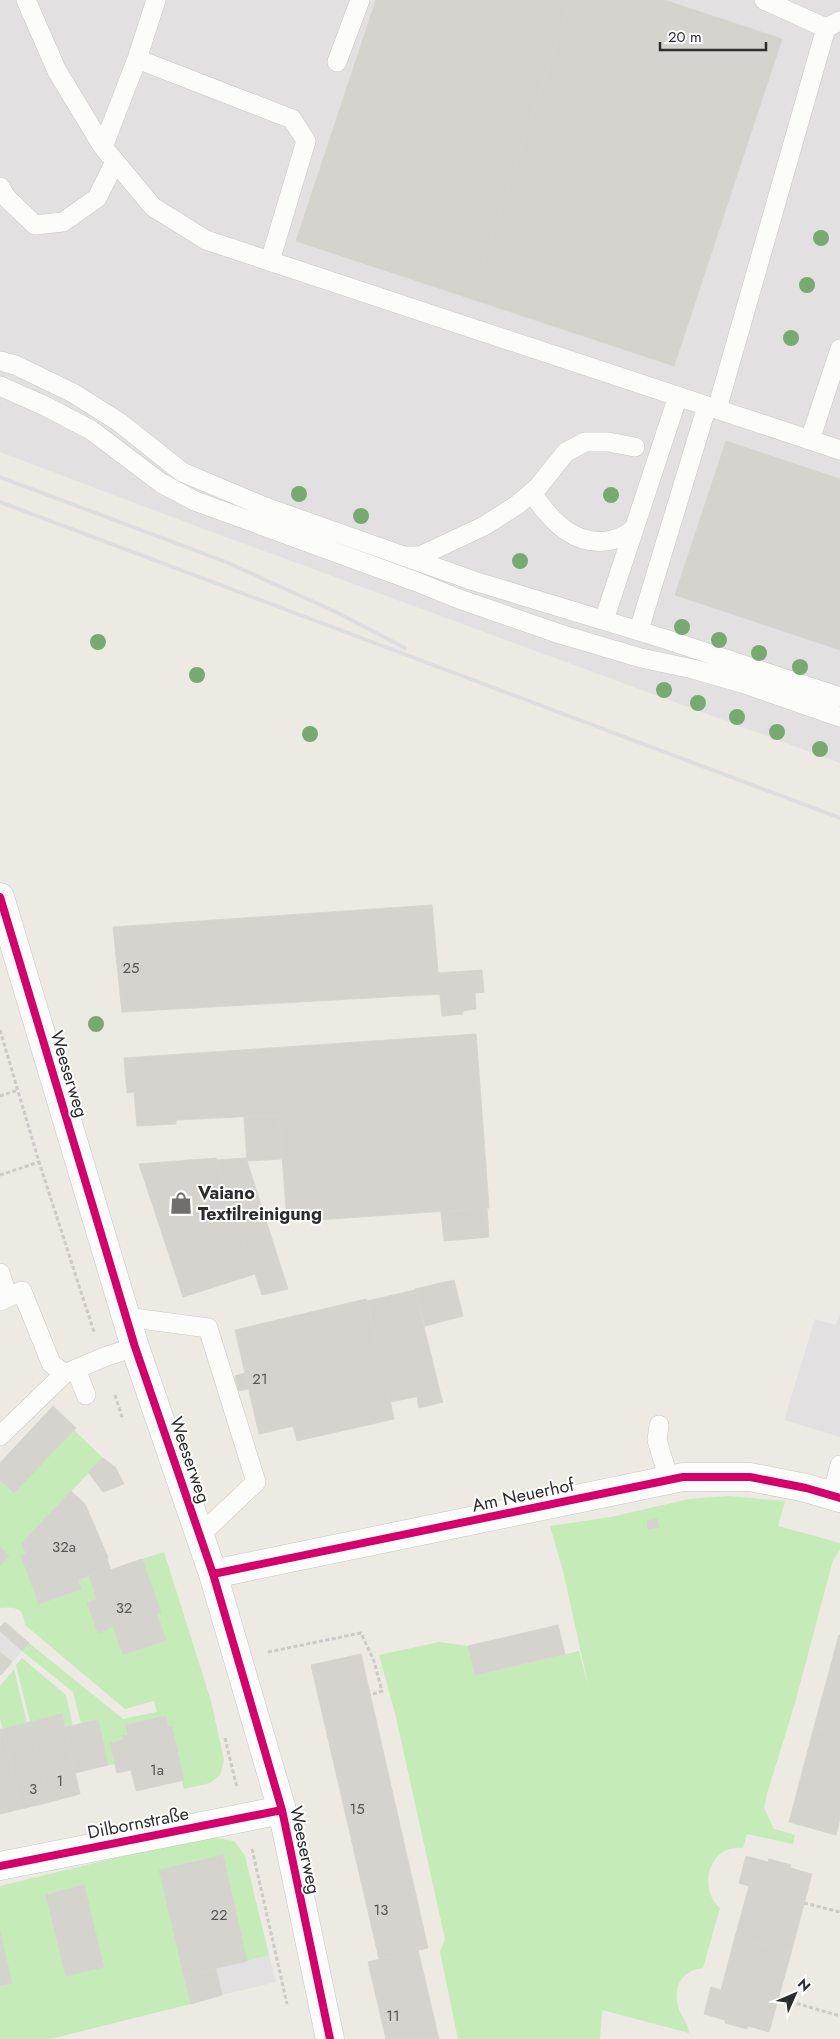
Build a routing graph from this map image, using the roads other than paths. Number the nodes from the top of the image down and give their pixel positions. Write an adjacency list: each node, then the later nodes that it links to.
1 (26, 0): 8 (lane)
2 (156, 0): 6 (lane)
3 (360, 0): 7 (lane)
4 (764, 0): 5 (lane)
5 (833, 24): 16 (lane)
6 (137, 58): 8 (lane); 11 (lane)
7 (337, 62)
8 (103, 147): 9 (lane)
9 (115, 162): 10 (lane); 11 (lane)
10 (0, 187)
11 (270, 261): 15 (lane)
12 (840, 349): 17 (lane)
13 (0, 361): 22 (lane)
14 (0, 386): 26 (lane)
15 (678, 396): 16 (lane); 21 (lane)
16 (712, 407): 17 (lane); 24 (lane)
17 (810, 440): 19 (lane)
18 (635, 447): 20 (lane)
19 (840, 450)
20 (532, 493): 21 (lane); 22 (lane)
21 (634, 527): 23 (lane)
22 (403, 556): 23 (lane)
23 (604, 620): 24 (lane)
24 (639, 630): 25 (lane)
25 (840, 697)
26 (840, 717)
27 (0, 897): 30 (street, Weeserweg)
28 (0, 1273): 29 (lane)
29 (4, 1299): 32 (lane)
30 (126, 1317): 31 (street, Weeserweg); 39 (lane)
31 (136, 1347): 32 (lane); 39 (street, Weeserweg)
32 (70, 1371): 33 (lane); 35 (lane)
33 (86, 1396)
34 (659, 1425): 37 (lane)
35 (0, 1436)
36 (840, 1465): 38 (lane)
37 (669, 1480): 38 (street, Am Neuerhof); 40 (street, Am Neuerhof)
38 (836, 1497)
39 (200, 1535): 40 (street, Weeserweg)
40 (213, 1574): 41 (street, Weeserweg)
41 (282, 1810): 42 (street, Dilbornstraße); 43 (street, Weeserweg)
42 (0, 1866)
43 (330, 2039)

